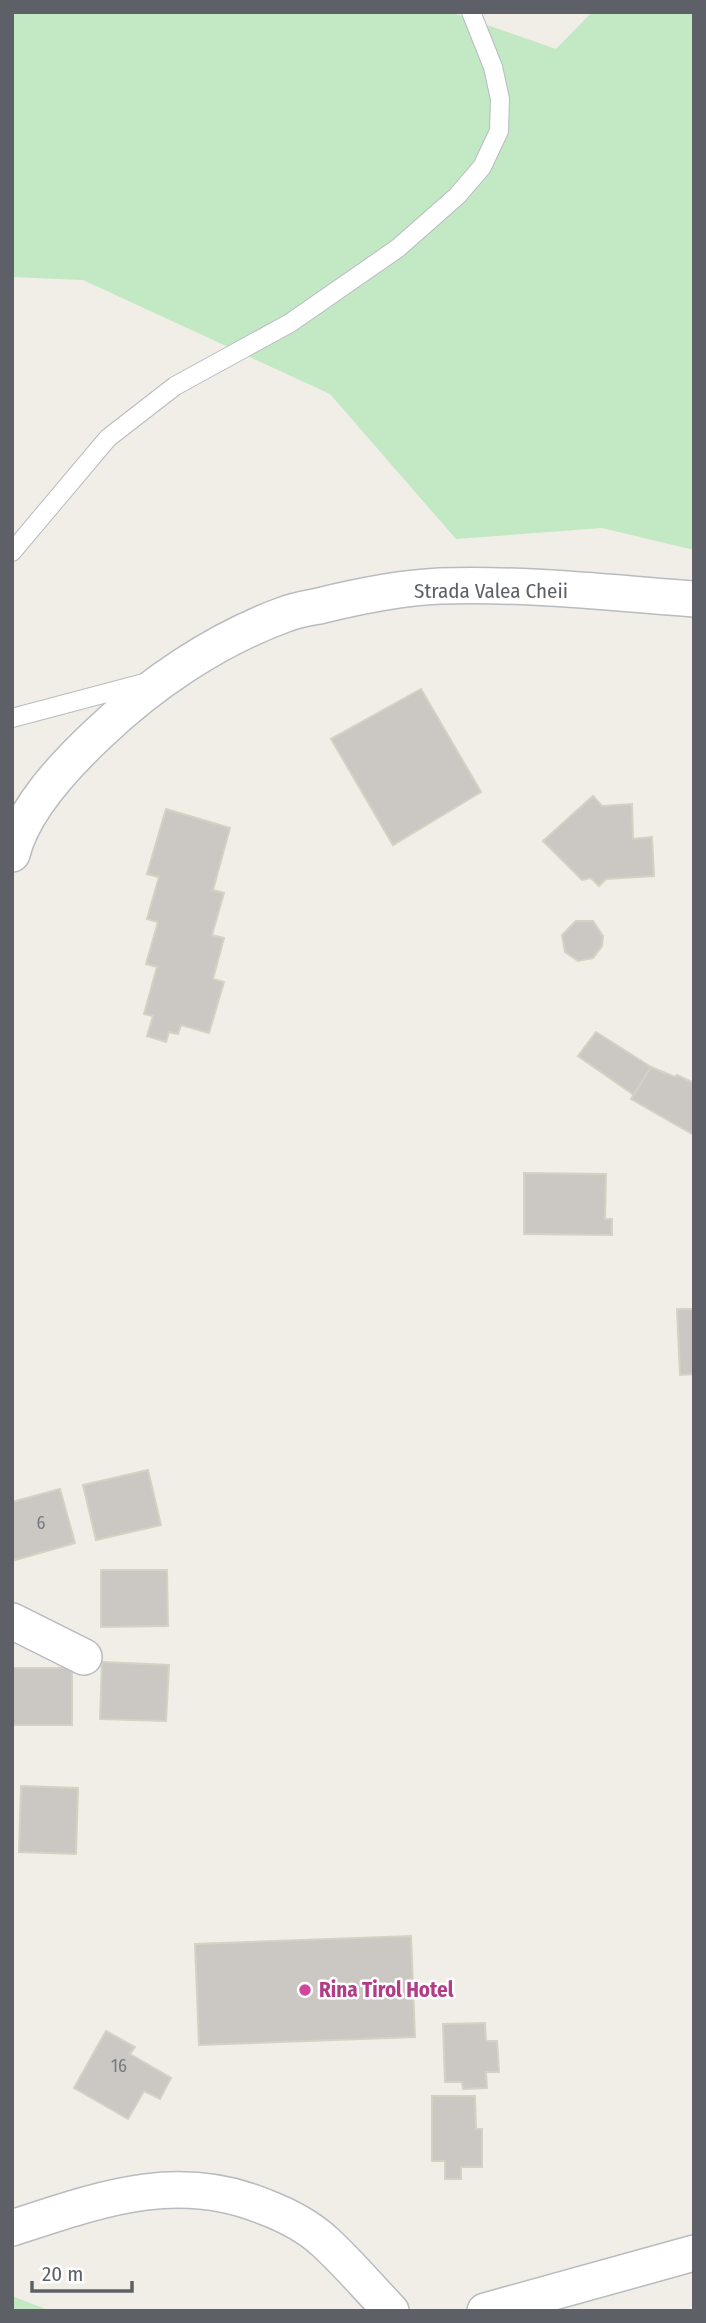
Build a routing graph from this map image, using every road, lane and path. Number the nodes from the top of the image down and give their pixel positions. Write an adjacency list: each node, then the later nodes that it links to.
1 (471, 12): 2 (lane)
2 (12, 552)
3 (694, 599): 4 (street, Strada Valea Cheii)
4 (171, 675): 5 (lane); 6 (street, Strada Valea Cheii)
5 (12, 718)
6 (12, 854)
7 (12, 1621): 8 (street)
8 (84, 1657)
9 (12, 2228): 11 (street)
10 (694, 2253): 12 (street)
11 (391, 2311)
12 (485, 2311)

